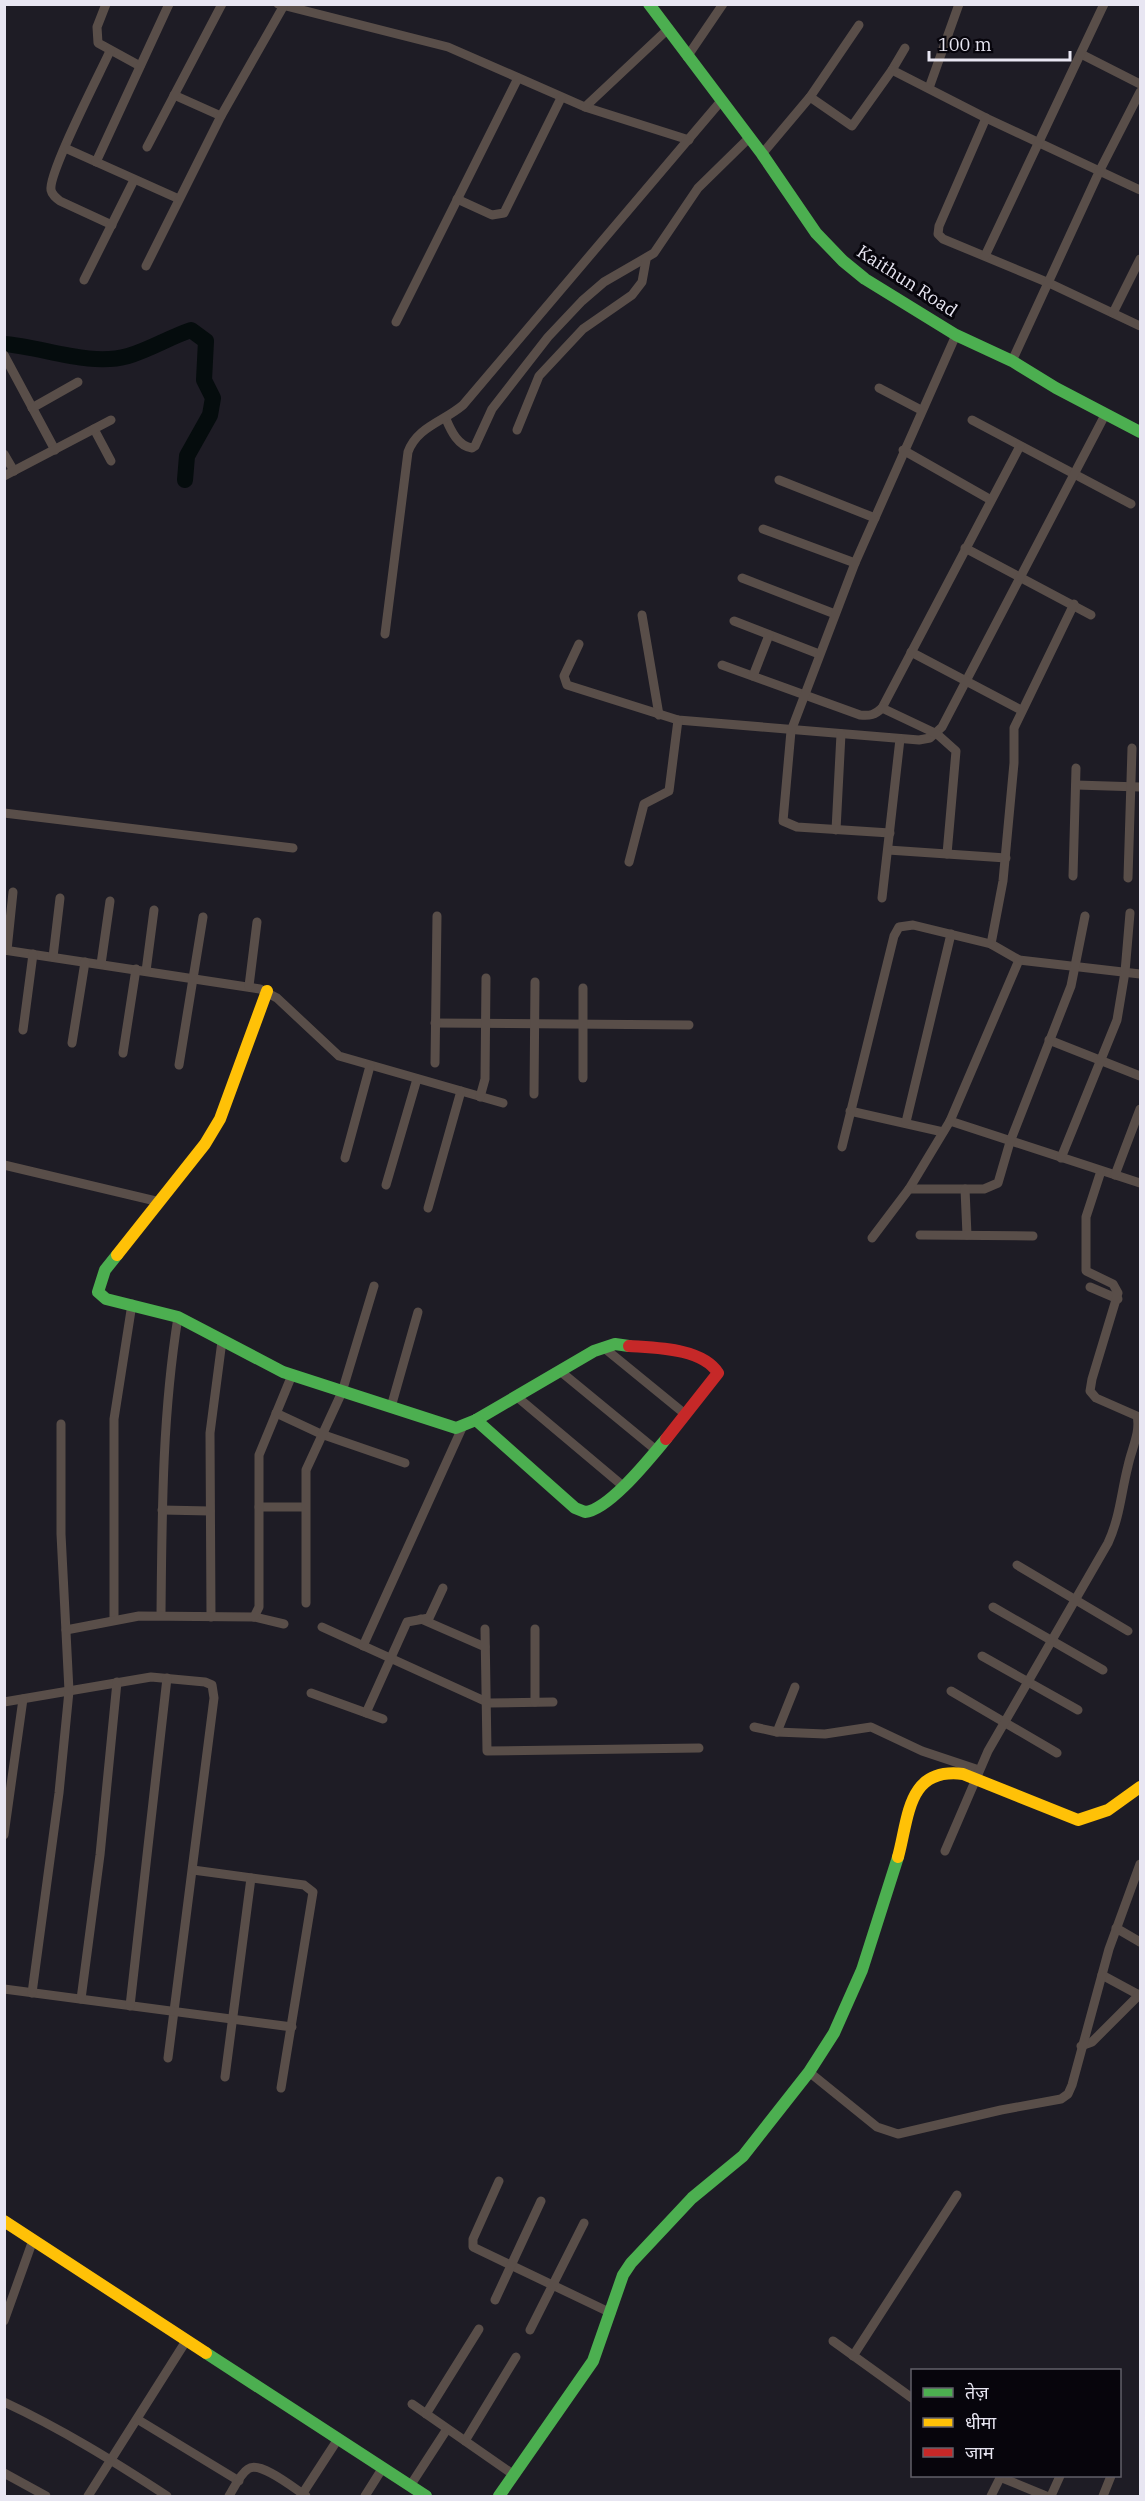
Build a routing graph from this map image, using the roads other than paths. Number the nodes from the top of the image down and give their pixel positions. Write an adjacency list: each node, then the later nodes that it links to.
1 (106, 4): 12 (street)
2 (169, 4): 15 (street)
3 (222, 4): 21 (street)
4 (649, 4): 10 (street, Kaithun Road)
5 (723, 4): 14 (street)
6 (959, 4): 19 (street)
7 (1104, 4): 13 (street)
8 (281, 6): 17 (street); 26 (street)
9 (859, 25): 22 (street)
10 (667, 30): 14 (street, Kaithun Road); 25 (street)
11 (905, 48): 16 (street)
12 (110, 51): 15 (street); 32 (street)
13 (1081, 54): 18 (street); 30 (street)
14 (687, 57): 24 (street, Kaithun Road)
15 (140, 66): 34 (street)
16 (892, 70): 19 (street); 22 (street)
17 (518, 78): 23 (street); 39 (street)
18 (1140, 84)
19 (929, 88): 27 (street)
20 (1140, 92): 35 (street)
21 (174, 95): 26 (street); 31 (street)
22 (810, 97): 33 (street)
23 (561, 98): 25 (street); 39 (street)
24 (721, 101): 28 (street, Kaithun Road); 29 (street)
25 (585, 107): 29 (street)
26 (221, 116): 38 (street)
27 (986, 118): 30 (street); 41 (street)
28 (749, 138): 33 (street, Kaithun Road); 43 (street)
29 (689, 140): 58 (street)
30 (1041, 142): 35 (street); 41 (street)
31 (147, 147)
32 (65, 148): 34 (street); 40 (street)
33 (762, 154): 50 (street, Kaithun Road)
34 (96, 162): 36 (street)
35 (1100, 170): 37 (street); 46 (street)
36 (134, 180): 38 (street); 40 (street)
37 (1140, 190)
38 (179, 199): 44 (street)
39 (457, 199): 48 (street)
40 (111, 225): 45 (street)
41 (985, 256): 46 (street)
42 (1140, 258): 47 (street)
43 (646, 260): 58 (street); 62 (street)
44 (146, 266)
45 (84, 280)
46 (1049, 283): 47 (street); 52 (street)
47 (1113, 313): 49 (street)
48 (396, 322)
49 (1140, 327)
50 (956, 335): 52 (street, Kaithun Road); 56 (street)
51 (4, 355): 55 (street)
52 (1012, 362): 57 (street, Kaithun Road)
53 (78, 382): 55 (street)
54 (879, 388): 56 (street)
55 (32, 408): 65 (street)
56 (921, 410): 66 (street)
57 (1106, 415): 63 (street, Kaithun Road); 70 (street)
58 (446, 419): 85 (street)
59 (111, 420): 61 (street)
60 (972, 420): 64 (street)
61 (94, 429): 65 (street); 68 (street)
62 (517, 430)
63 (1140, 432)
64 (1020, 446): 70 (street); 72 (street)
65 (55, 450): 69 (street)
66 (903, 450): 72 (street); 74 (street)
67 (4, 454): 69 (street)
68 (111, 461)
69 (9, 474)
70 (1075, 474): 73 (street); 78 (street)
71 (779, 480): 74 (street)
72 (991, 500): 76 (street)
73 (1131, 504)
74 (874, 518): 77 (street)
75 (763, 528): 77 (street)
76 (965, 548): 78 (street); 88 (street)
77 (855, 563): 81 (street)
78 (1020, 577): 80 (street); 92 (street)
79 (742, 578): 81 (street)
80 (1074, 604): 83 (street); 95 (street)
81 (835, 614): 89 (street)
82 (642, 615): 96 (street)
83 (1091, 615)
84 (734, 621): 86 (street)
85 (385, 634)
86 (769, 634): 89 (street); 91 (street)
87 (579, 644): 96 (street)
88 (911, 652): 92 (street); 94 (street)
89 (819, 654): 93 (street)
90 (722, 665): 91 (street)
91 (753, 675): 93 (street)
92 (967, 680): 95 (street); 100 (street)
93 (804, 694): 94 (street); 98 (street)
94 (882, 708): 100 (street)
95 (1021, 710): 112 (street)
96 (659, 715): 97 (street)
97 (678, 720): 98 (street); 113 (street)
98 (790, 731): 99 (street); 107 (street)
99 (841, 734): 101 (street); 107 (street)
100 (936, 734): 101 (street); 111 (street)
101 (900, 739): 108 (street)
102 (1132, 748): 105 (street)
103 (1076, 768): 104 (street)
104 (1076, 785): 105 (street); 114 (street)
105 (1136, 787): 115 (street)
106 (4, 813): 109 (street)
107 (836, 830): 108 (street)
108 (890, 833): 110 (street)
109 (293, 848)
110 (888, 850): 111 (street); 118 (street)
111 (947, 854): 112 (street)
112 (1005, 858): 127 (street)
113 (629, 862)
114 (1072, 876)
115 (1128, 878)
116 (13, 892): 128 (street)
117 (60, 898): 130 (street)
118 (882, 898)
119 (110, 901): 133 (street)
120 (154, 910): 135 (street)
121 (1130, 914): 136 (street)
122 (437, 916): 144 (street)
123 (1085, 916): 134 (street)
124 (203, 917): 138 (street)
125 (256, 922): 141 (street)
126 (951, 934): 127 (street); 165 (street); 167 (street)
127 (991, 944): 131 (street)
128 (6, 950): 129 (street)
129 (33, 954): 130 (street); 149 (street)
130 (53, 957): 132 (street)
131 (1019, 960): 134 (street); 166 (street)
132 (85, 962): 133 (street); 151 (street)
133 (101, 964): 135 (street)
134 (1076, 966): 136 (street); 150 (street)
135 (141, 970): 138 (street); 152 (street)
136 (1125, 972): 137 (street); 153 (street)
137 (1140, 974)
138 (194, 978): 141 (street); 155 (street)
139 (486, 978): 145 (street)
140 (535, 982): 146 (street)
141 (249, 986): 143 (street)
142 (584, 988): 147 (street)
143 (267, 991): 156 (street); 180 (street)
144 (435, 1023): 145 (street); 154 (street)
145 (485, 1023): 146 (street); 162 (street)
146 (535, 1024): 147 (street); 161 (street)
147 (583, 1024): 148 (street); 158 (street)
148 (689, 1025)
149 (22, 1030)
150 (1049, 1040): 153 (street); 169 (street)
151 (72, 1043)
152 (123, 1053)
153 (1101, 1060): 157 (street); 172 (street)
154 (435, 1063)
155 (179, 1065)
156 (370, 1066): 159 (street); 171 (street)
157 (1140, 1076)
158 (583, 1078)
159 (417, 1079): 160 (street); 177 (street)
160 (461, 1091): 162 (street); 181 (street)
161 (534, 1094)
162 (480, 1097): 163 (street)
163 (503, 1103)
164 (1140, 1109): 175 (street)
165 (850, 1111): 167 (street); 170 (street)
166 (950, 1121): 168 (street); 169 (street)
167 (906, 1122): 168 (street)
168 (943, 1132): 178 (street)
169 (1010, 1142): 172 (street); 179 (street)
170 (842, 1147)
171 (345, 1158)
172 (1061, 1158): 174 (street)
173 (4, 1165): 180 (street)
174 (1101, 1171): 175 (street); 188 (street)
175 (1115, 1175): 176 (street)
176 (1140, 1183)
177 (386, 1185)
178 (909, 1189): 179 (street); 185 (street)
179 (965, 1189): 183 (street)
180 (160, 1203): 189 (street)
181 (428, 1208)
182 (920, 1235): 183 (street)
183 (967, 1236): 184 (street)
184 (1033, 1236)
185 (872, 1238)
186 (374, 1286): 196 (street)
187 (1090, 1287): 188 (street)
188 (1118, 1299): 214 (street)
189 (132, 1305): 191 (street); 221 (street)
190 (418, 1312): 198 (street)
191 (178, 1317): 192 (street); 210 (street)
192 (222, 1341): 195 (street); 211 (street)
193 (603, 1347): 194 (street); 200 (street); 200 (street)
194 (560, 1371): 197 (street); 205 (street)
195 (292, 1375): 196 (street); 199 (street)
196 (342, 1392): 198 (street); 204 (street)
197 (516, 1396): 201 (street); 207 (street)
198 (391, 1407): 203 (street)
199 (276, 1413): 204 (street); 208 (street)
200 (685, 1414): 205 (street)
201 (476, 1420): 203 (street); 207 (street)
202 (62, 1424): 226 (street)
203 (462, 1428): 229 (street)
204 (321, 1434): 206 (street); 209 (street)
205 (656, 1450): 207 (street)
206 (405, 1462)
207 (623, 1486)
208 (259, 1507): 209 (street); 219 (street)
209 (305, 1507): 215 (street)
210 (162, 1510): 211 (street); 217 (street)
211 (210, 1511): 218 (street)
212 (1017, 1564): 214 (street)
213 (443, 1588): 220 (street)
214 (1076, 1599): 227 (street); 228 (street)
215 (306, 1603)
216 (993, 1607): 228 (street)
217 (161, 1615): 218 (street); 221 (street)
218 (211, 1617): 219 (street)
219 (254, 1617): 222 (street)
220 (421, 1619): 230 (street); 232 (street)
221 (114, 1620): 226 (street)
222 (284, 1624)
223 (322, 1627): 229 (street)
224 (485, 1629): 230 (street)
225 (535, 1629): 244 (street)
226 (66, 1630): 238 (street)
227 (1128, 1630)
228 (1052, 1640): 233 (street); 236 (street)
229 (363, 1646): 232 (street)
230 (485, 1647): 243 (street)
231 (982, 1656): 236 (street)
232 (390, 1659): 243 (street); 247 (street)
233 (1103, 1670)
234 (167, 1678): 235 (street); 259 (street); 269 (street)
235 (117, 1682): 238 (street); 268 (street)
236 (1028, 1682): 246 (street); 249 (street)
237 (795, 1687): 251 (street)
238 (69, 1691): 241 (street); 266 (street)
239 (951, 1691): 249 (street)
240 (311, 1693): 247 (street)
241 (23, 1699): 242 (street); 256 (street)
242 (4, 1702)
243 (487, 1702): 244 (street); 252 (street)
244 (535, 1702): 245 (street)
245 (553, 1702)
246 (1078, 1710)
247 (366, 1713): 248 (street)
248 (383, 1719)
249 (1005, 1722): 253 (street); 254 (street)
250 (754, 1727): 251 (street)
251 (777, 1732): 254 (street)
252 (699, 1748)
253 (1057, 1754)
254 (977, 1774): 255 (street); 257 (street); 275 (street)
255 (1140, 1787)
256 (4, 1835)
257 (945, 1851)
258 (1140, 1864): 261 (street)
259 (193, 1870): 260 (street); 270 (street)
260 (251, 1878): 271 (street); 272 (street)
261 (1137, 1886): 262 (street)
262 (1116, 1928): 263 (street); 264 (street)
263 (1140, 1942)
264 (1102, 1975): 267 (street); 273 (street)
265 (4, 1989): 266 (street)
266 (32, 1993): 268 (street)
267 (1140, 1995): 273 (street)
268 (81, 1999): 269 (street)
269 (130, 2006): 270 (street)
270 (175, 2012): 271 (street); 274 (street)
271 (233, 2019): 272 (street); 276 (street)
272 (292, 2026): 277 (street)
273 (1082, 2046): 275 (street)
274 (168, 2058)
275 (809, 2072): 287 (street)
276 (225, 2077)
277 (281, 2088)
278 (499, 2181): 284 (street)
279 (957, 2195): 293 (street)
280 (540, 2201): 284 (street)
281 (4, 2221): 283 (street)
282 (584, 2223): 285 (street)
283 (31, 2245): 288 (street); 292 (street)
284 (512, 2267): 285 (street); 286 (street)
285 (553, 2286): 287 (street); 290 (street)
286 (495, 2301)
287 (611, 2313): 306 (street)
288 (4, 2321)
289 (479, 2330): 298 (street)
290 (530, 2330)
291 (833, 2341): 293 (street)
292 (183, 2346): 299 (street); 301 (street)
293 (853, 2356): 295 (street)
294 (516, 2358): 302 (street)
295 (911, 2397)
296 (4, 2402): 303 (street)
297 (412, 2404): 298 (street)
298 (426, 2414): 300 (street)
299 (137, 2419): 303 (street); 311 (street)
300 (447, 2429): 302 (street); 312 (street)
301 (338, 2439): 304 (street); 317 (street)
302 (465, 2441): 306 (street)
303 (112, 2460): 314 (street); 315 (street)
304 (382, 2469): 312 (street); 318 (street)
305 (4, 2473): 313 (street)
306 (514, 2475): 320 (street)
307 (1000, 2477): 321 (street)
308 (1003, 2477): 322 (street)
309 (1059, 2477): 323 (street)
310 (1110, 2477): 324 (street)
311 (239, 2481): 316 (street); 317 (street)
312 (410, 2486): 319 (street)
313 (46, 2496)
314 (88, 2496)
315 (168, 2496)
316 (229, 2496)
317 (303, 2496)
318 (365, 2496)
319 (426, 2496)
320 (499, 2496)
321 (991, 2496)
322 (1046, 2496)
323 (1051, 2496)
324 (1103, 2496)

